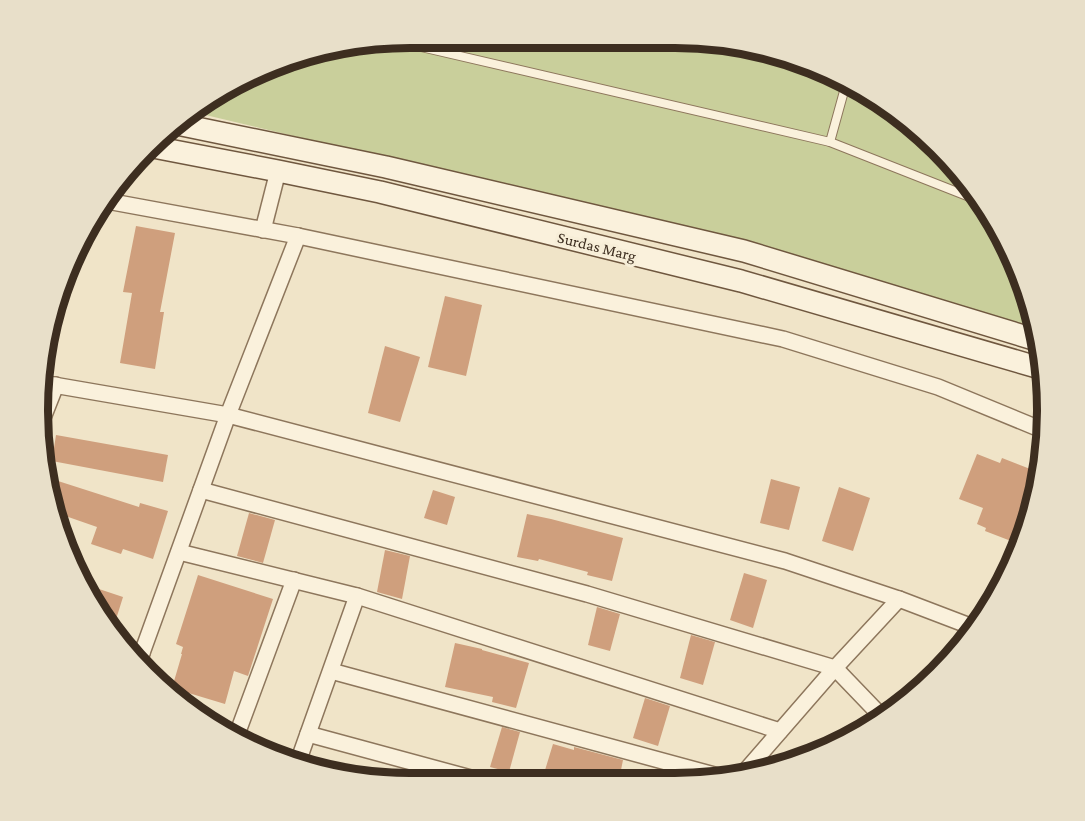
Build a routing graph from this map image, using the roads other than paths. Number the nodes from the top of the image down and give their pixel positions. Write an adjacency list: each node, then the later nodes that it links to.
1 (425, 48): 4 (lane)
2 (844, 90): 4 (lane)
3 (186, 126): 11 (main road, Surdas Marg)
4 (830, 142): 7 (lane)
5 (160, 148): 6 (main road, Surdas Marg)
6 (278, 171): 9 (street); 12 (main road, Surdas Marg)
7 (966, 196)
8 (114, 202): 9 (street)
9 (263, 230): 10 (street)
10 (298, 236): 14 (street); 15 (street)
11 (1030, 338)
12 (1034, 366)
13 (49, 384): 14 (street)
14 (228, 415): 16 (street); 20 (street)
15 (1036, 427)
16 (201, 490): 17 (street); 23 (street)
17 (178, 552): 18 (street); 22 (street)
18 (294, 580): 19 (street); 26 (street)
19 (357, 596): 24 (street); 27 (street)
20 (899, 599): 21 (street); 23 (street)
21 (967, 624)
22 (142, 654)
23 (835, 668): 25 (street); 27 (street)
24 (331, 671): 28 (street); 31 (street)
25 (877, 711)
26 (239, 730)
27 (780, 731): 30 (street)
28 (308, 734): 29 (street); 32 (street)
29 (300, 756)
30 (751, 765)
31 (702, 772)
32 (452, 773)

